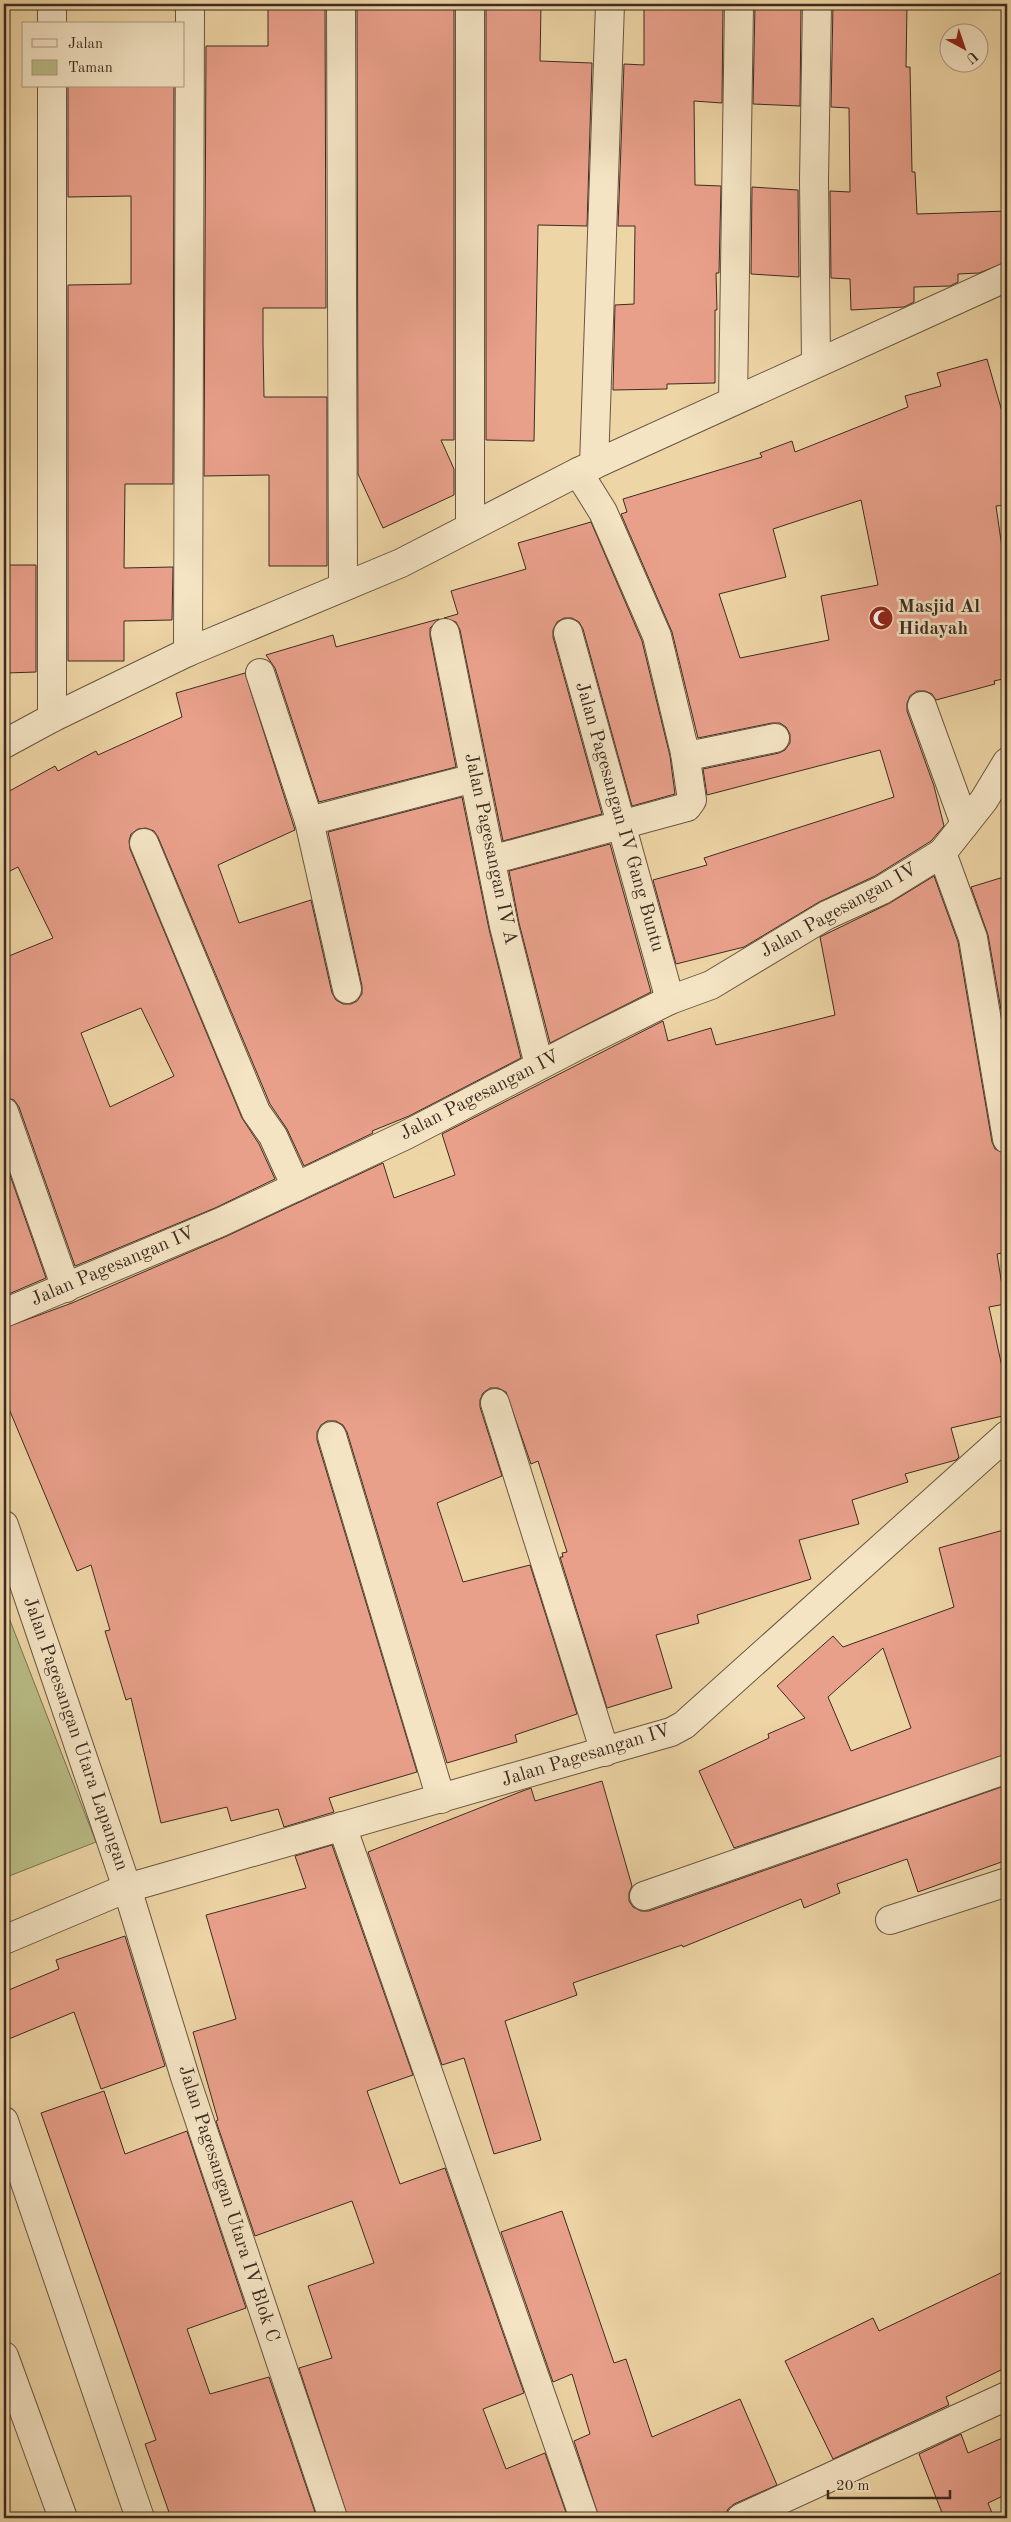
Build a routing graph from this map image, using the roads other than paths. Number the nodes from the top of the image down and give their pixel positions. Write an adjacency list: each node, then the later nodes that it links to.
1 (52, 4): 8 (street)
2 (190, 4): 18 (street)
3 (341, 4): 15 (street)
4 (470, 4): 14 (street)
5 (610, 4): 13 (street)
6 (739, 4): 12 (street)
7 (817, 4): 11 (street)
8 (52, 22)
9 (52, 88): 21 (street)
10 (1007, 277): 11 (street)
11 (816, 363): 12 (street)
12 (733, 401): 13 (street)
13 (585, 471): 14 (street); 24 (street)
14 (470, 526): 15 (street)
15 (343, 586): 18 (street)
16 (445, 633): 26 (street, Jalan Pagesangan IV A)
17 (568, 633): 28 (street, Jalan Pagesangan IV Gang Buntu)
18 (188, 652): 21 (street)
19 (260, 673): 27 (street)
20 (922, 706): 29 (street)
21 (52, 718): 23 (street)
22 (775, 738): 24 (street)
23 (4, 744)
24 (685, 752): 28 (street)
25 (1007, 762): 29 (street, Jalan Pagesangan IV)
26 (474, 778): 27 (street); 32 (street, Jalan Pagesangan IV A)
27 (310, 821): 33 (street)
28 (622, 823): 32 (street); 34 (street, Jalan Pagesangan IV Gang Buntu)
29 (965, 824): 31 (street, Jalan Pagesangan IV)
30 (144, 843): 38 (street)
31 (942, 853): 34 (street, Jalan Pagesangan IV); 37 (street)
32 (491, 860): 35 (street, Jalan Pagesangan IV A)
33 (347, 989)
34 (670, 1000): 35 (street, Jalan Pagesangan IV)
35 (540, 1065): 38 (street, Jalan Pagesangan IV)
36 (4, 1112): 39 (street)
37 (1007, 1139)
38 (296, 1187): 39 (street, Jalan Pagesangan IV)
39 (66, 1288): 40 (street, Jalan Pagesangan IV)
40 (4, 1313)
41 (495, 1403): 45 (street)
42 (1007, 1435): 45 (street, Jalan Pagesangan IV)
43 (332, 1436): 47 (street)
44 (4, 1525): 50 (street, Jalan Pagesangan Utara Lapangan)
45 (605, 1752): 47 (street, Jalan Pagesangan IV)
46 (1007, 1769): 51 (street)
47 (441, 1799): 48 (street, Jalan Pagesangan IV)
48 (342, 1826): 50 (street, Jalan Pagesangan IV); 61 (street)
49 (1007, 1882): 52 (street)
50 (127, 1888): 53 (street, Jalan Pagesangan IV); 60 (street, Jalan Pagesangan Utara IV Blok C)
51 (644, 1896)
52 (890, 1920)
53 (4, 1940)
54 (4, 2121): 59 (street)
55 (4, 2356): 58 (street)
56 (1007, 2396): 57 (street)
57 (758, 2514)
58 (63, 2518)
59 (140, 2518)
60 (333, 2518)
61 (584, 2518)

